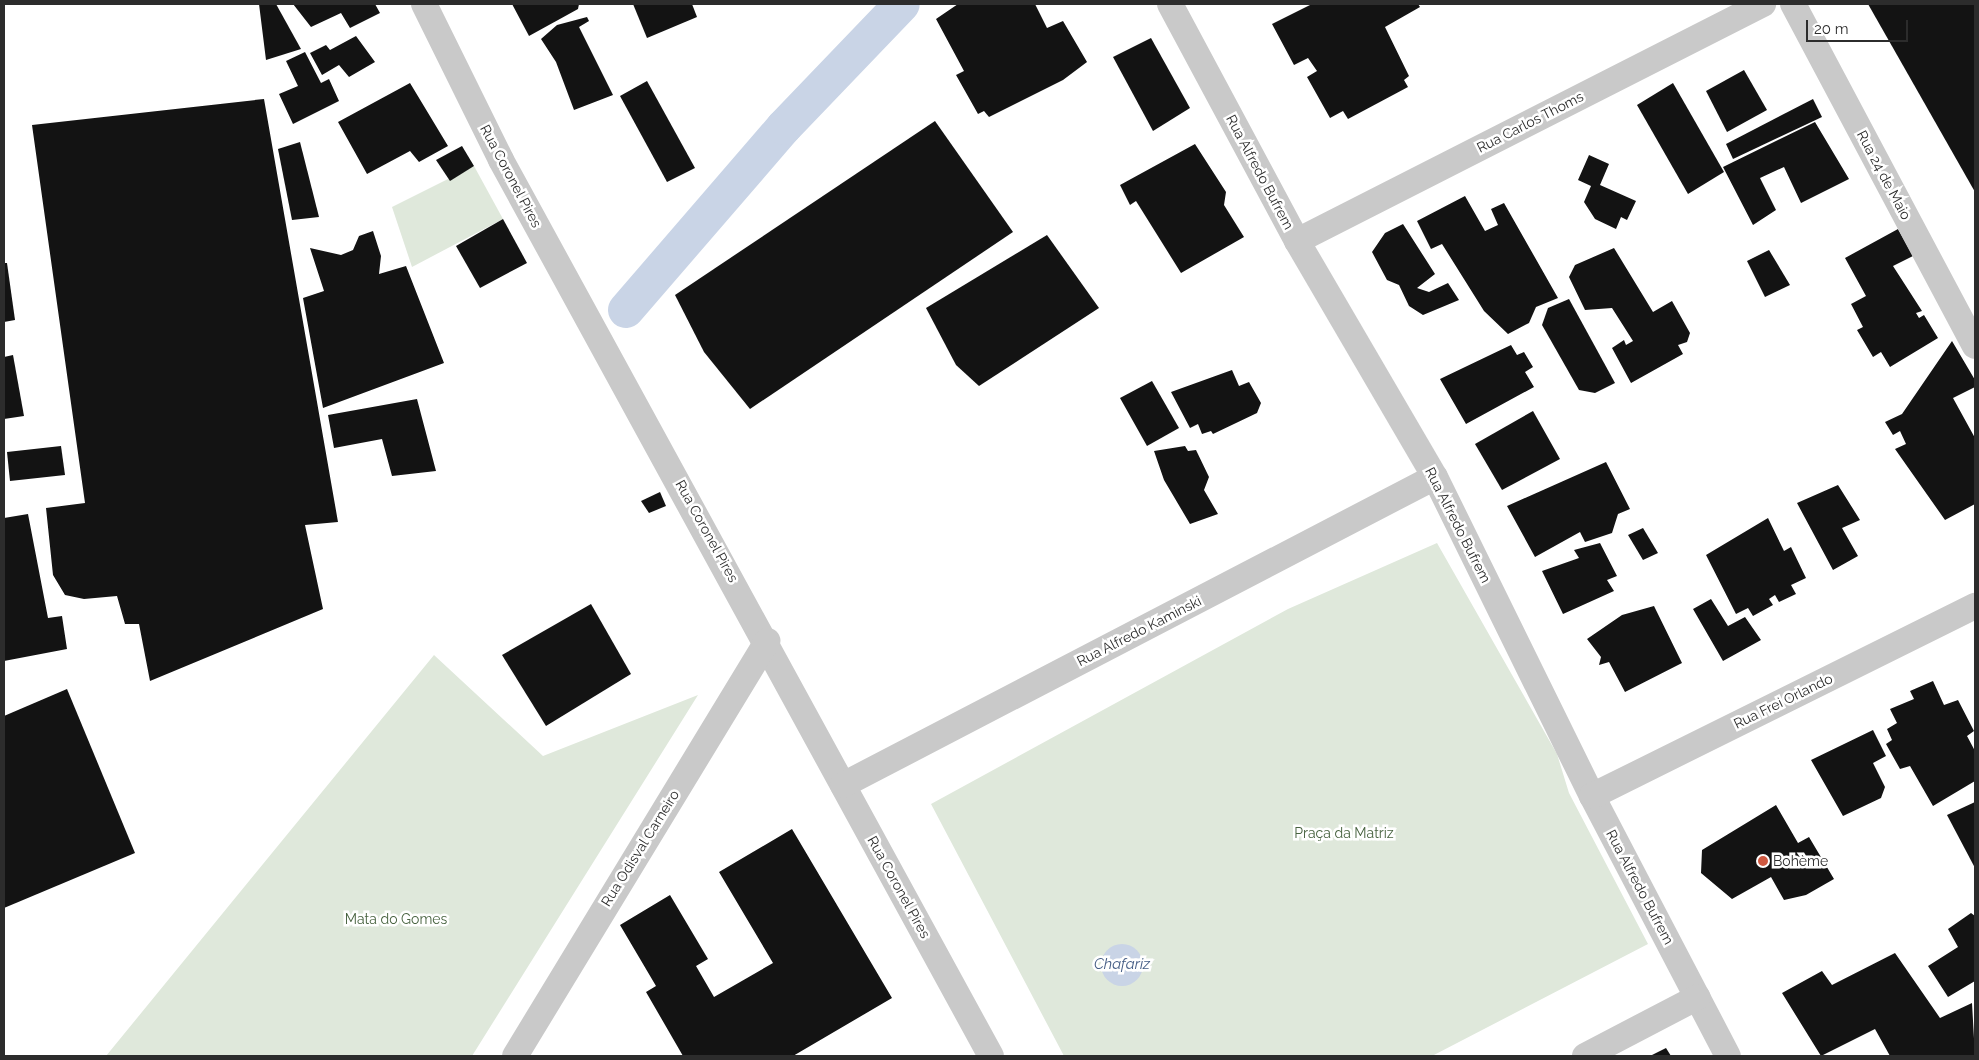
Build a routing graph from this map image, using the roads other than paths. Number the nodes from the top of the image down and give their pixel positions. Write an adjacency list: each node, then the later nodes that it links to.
1 (424, 4): 9 (street, Rua Coronel Pires)
2 (1170, 4): 5 (street, Rua Alfredo Bufrem)
3 (1763, 4): 5 (street, Rua Carlos Thoms)
4 (1793, 4): 6 (street, Rua 24 de Maio)
5 (1297, 241): 7 (street, Rua Alfredo Bufrem)
6 (1975, 346)
7 (1435, 477): 10 (street, Rua Alfredo Kaminski); 11 (street, Rua Alfredo Bufrem)
8 (1975, 606): 11 (street, Rua Frei Orlando)
9 (767, 640): 10 (street, Rua Coronel Pires); 13 (street, Rua Odisval Carneiro)
10 (843, 785): 14 (street, Rua Coronel Pires)
11 (1592, 796): 12 (street, Rua Alfredo Bufrem)
12 (1698, 997): 15 (street); 16 (street, Rua Alfredo Bufrem)
13 (515, 1056)
14 (991, 1056)
15 (1585, 1056)
16 (1728, 1056)

